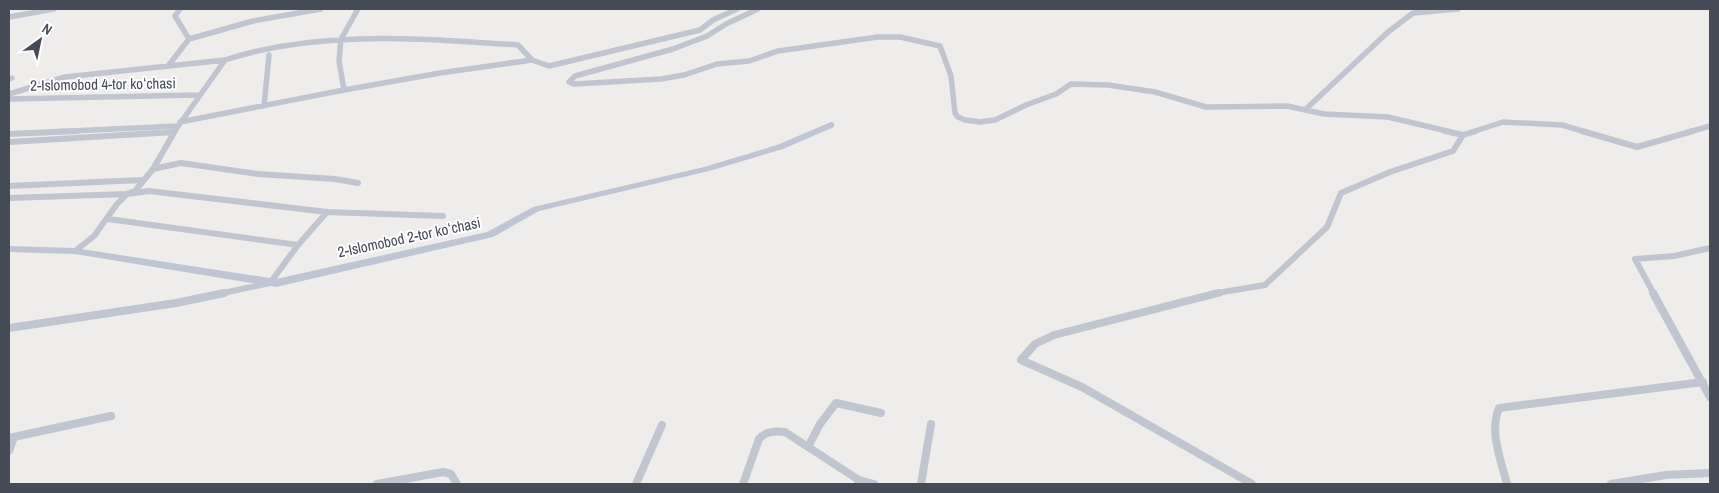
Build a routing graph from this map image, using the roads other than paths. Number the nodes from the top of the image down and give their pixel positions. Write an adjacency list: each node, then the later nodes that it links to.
1 (54, 9): 8 (street)
2 (180, 9): 9 (street)
3 (321, 9): 9 (street)
4 (358, 9): 10 (street)
5 (737, 9): 13 (street)
6 (758, 9): 20 (street)
7 (1458, 9): 20 (street)
8 (9, 18)
9 (189, 39): 14 (street)
10 (341, 39): 12 (street); 13 (street); 15 (street)
11 (269, 55): 19 (street)
12 (225, 60): 14 (street); 17 (street, 2-Islomobod 4-tor koʻchasi)
13 (532, 60): 15 (street)
14 (168, 66): 16 (street)
15 (344, 90): 19 (street)
16 (9, 94)
17 (199, 95): 18 (street, 2-Islomobod 4-tor koʻchasi); 23 (street, 2-Islomobod 4-tor koʻchasi)
18 (9, 99)
19 (264, 106): 23 (street)
20 (1306, 109): 25 (street)
21 (832, 126): 40 (street, 2-Islomobod 2-tor koʻchasi)
22 (1710, 126): 25 (street)
23 (177, 127): 24 (street); 26 (street); 27 (street, 2-Islomobod 4-tor koʻchasi)
24 (9, 134)
25 (1463, 134): 59 (street)
26 (9, 142)
27 (153, 169): 28 (street, 2-Islomobod 4-tor koʻchasi); 29 (street)
28 (142, 180): 30 (street); 31 (street, 2-Islomobod 4-tor koʻchasi)
29 (358, 183)
30 (9, 186)
31 (127, 194): 32 (street); 33 (street); 35 (street, 2-Islomobod 4-tor koʻchasi)
32 (9, 198)
33 (327, 212): 34 (street); 36 (street)
34 (443, 216)
35 (108, 219): 36 (street); 39 (street, 2-Islomobod 4-tor koʻchasi)
36 (298, 245): 40 (street)
37 (1710, 248): 42 (street)
38 (9, 249): 39 (street, 2-Islomobod 2-tor koʻchasi)
39 (75, 251): 40 (street, 2-Islomobod 2-tor koʻchasi)
40 (270, 282): 41 (street)
41 (9, 328)
42 (1703, 382): 43 (street); 60 (street)
43 (1710, 397)
44 (881, 414): 49 (street)
45 (110, 416): 48 (street)
46 (931, 424): 58 (street)
47 (662, 426): 55 (street)
48 (11, 438): 50 (street)
49 (808, 447): 52 (street); 56 (street)
50 (9, 451)
51 (1710, 473): 61 (street)
52 (859, 482): 57 (street)
53 (377, 484): 54 (street)
54 (457, 484)
55 (636, 484)
56 (743, 484)
57 (874, 484)
58 (921, 484)
59 (1252, 484)
60 (1507, 484)
61 (1611, 484)

